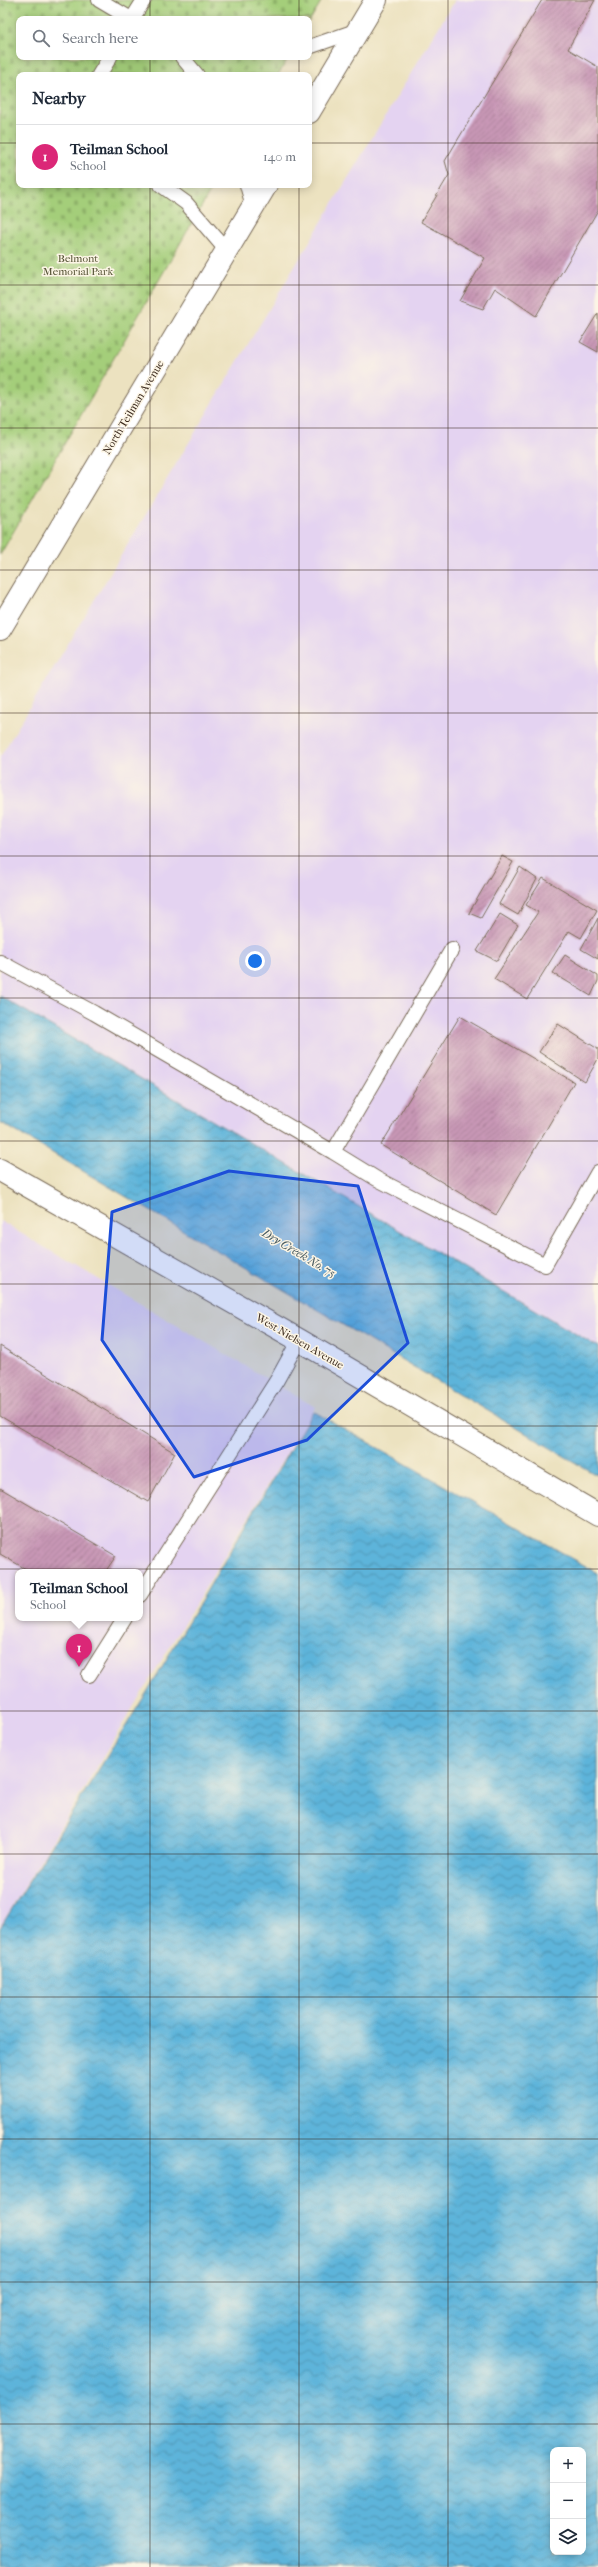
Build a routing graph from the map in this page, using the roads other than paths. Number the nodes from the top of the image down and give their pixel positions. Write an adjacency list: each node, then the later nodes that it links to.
1 (99, 0): 4 (lane)
2 (144, 0): 5 (lane)
3 (376, 0): 6 (street)
4 (127, 16)
5 (134, 16)
6 (358, 30): 7 (lane); 12 (street)
7 (312, 46)
8 (108, 60): 10 (lane)
9 (184, 60): 11 (lane)
10 (101, 72)
11 (194, 72)
12 (312, 107)
13 (165, 188): 17 (lane)
14 (249, 188): 16 (lane)
15 (264, 188): 16 (street, North Teilman Avenue)
16 (253, 206): 17 (street, North Teilman Avenue)
17 (227, 251): 18 (street, North Teilman Avenue)
18 (0, 629)
19 (452, 949): 21 (lane)
20 (0, 962): 21 (lane)
21 (333, 1152): 23 (lane)
22 (0, 1170): 24 (street, West Nielsen Avenue)
23 (598, 1172)
24 (299, 1340): 25 (street, West Nielsen Avenue); 26 (lane)
25 (598, 1515)
26 (143, 1590)
27 (124, 1621): 28 (lane)
28 (89, 1675)

